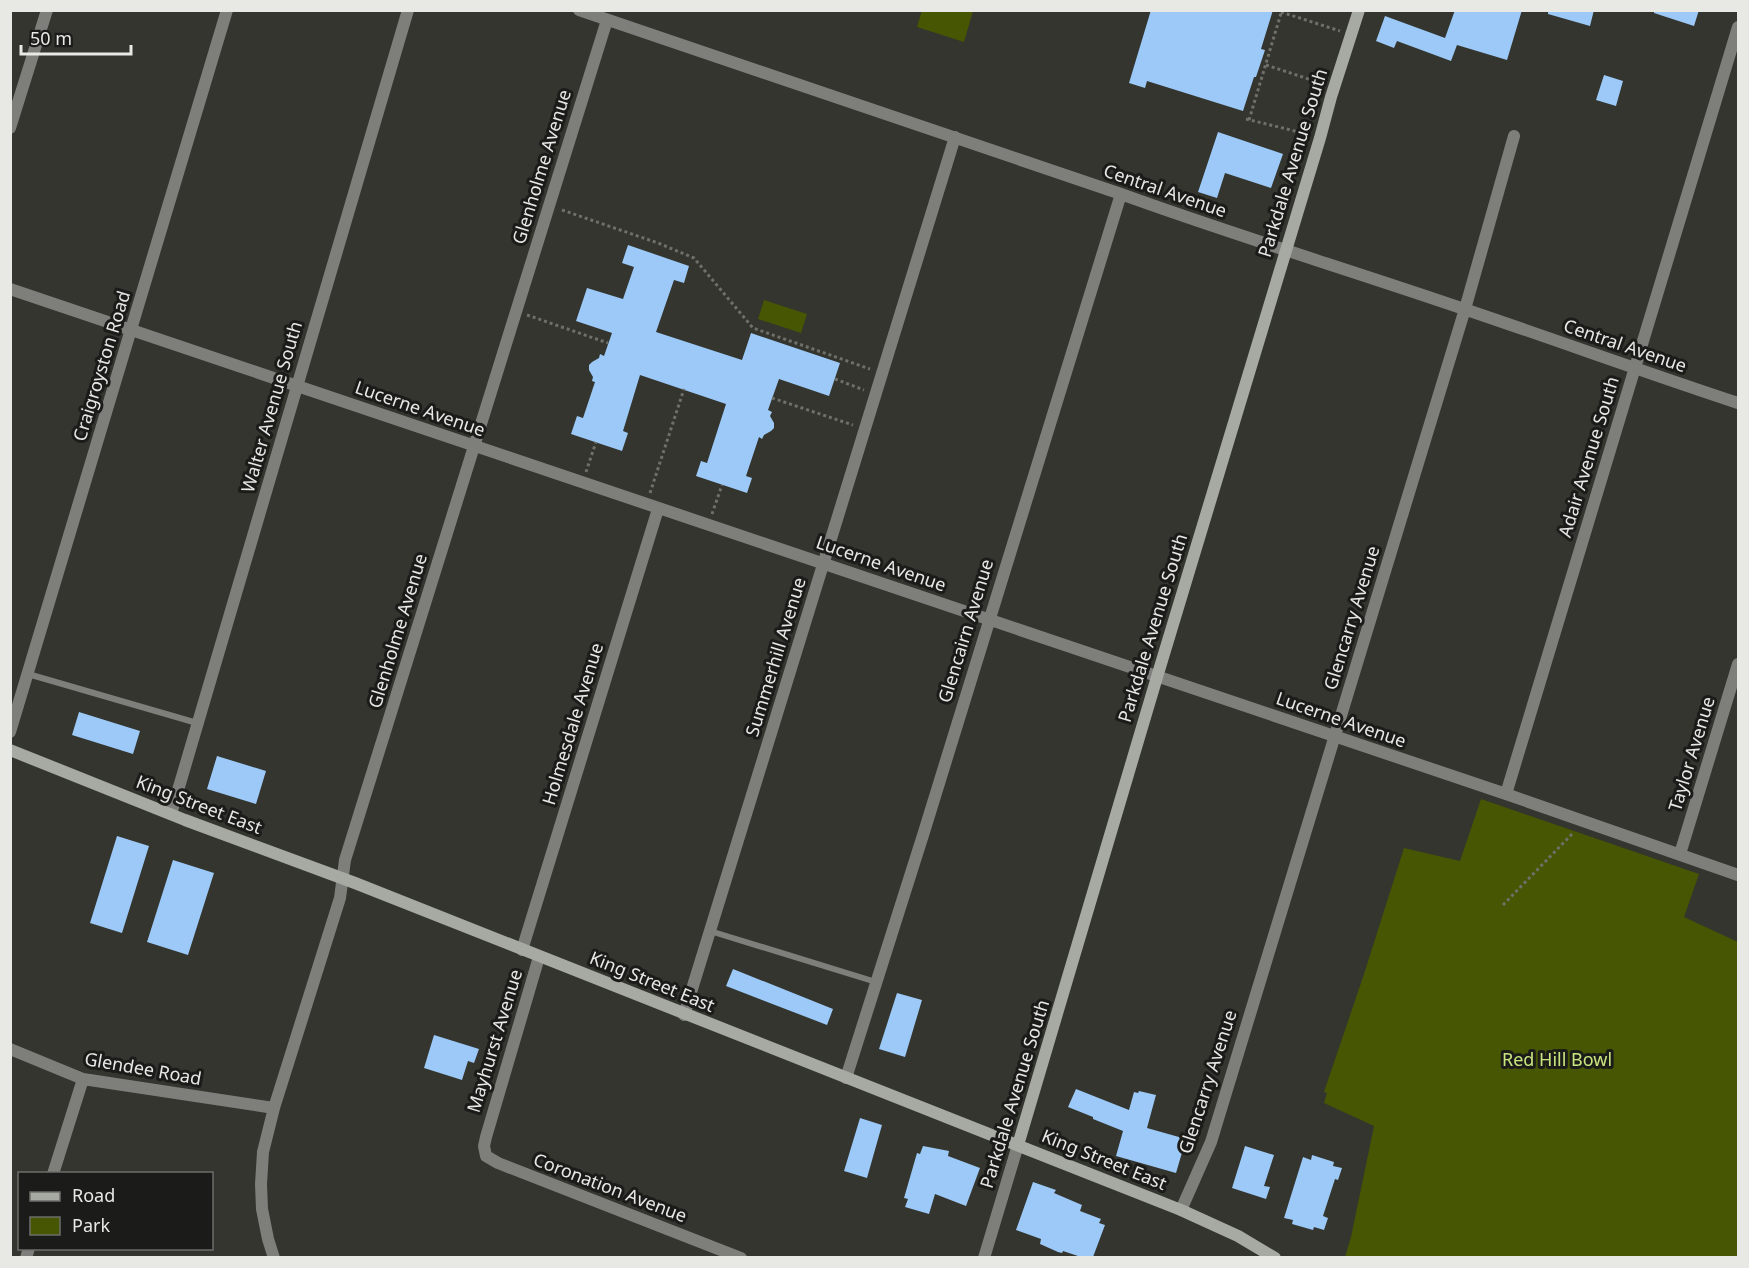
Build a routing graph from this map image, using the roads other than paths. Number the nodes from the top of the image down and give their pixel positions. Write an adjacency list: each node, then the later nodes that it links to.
1 (47, 10): 8 (street)
2 (226, 10): 15 (street, Craigroyston Road)
3 (408, 10): 17 (street, Walter Avenue South)
4 (579, 10): 6 (street, Central Avenue)
5 (1359, 10): 12 (main road, Parkdale Avenue South)
6 (607, 20): 10 (street, Central Avenue); 19 (street, Glenholme Avenue)
7 (1738, 27): 16 (street, Adair Avenue South)
8 (10, 128)
9 (1514, 136): 14 (street, Glencarry Avenue)
10 (955, 137): 11 (street, Central Avenue); 21 (street, Summerhill Avenue)
11 (1120, 194): 12 (street, Central Avenue); 22 (street, Glencairn Avenue)
12 (1285, 250): 14 (street, Central Avenue); 25 (main road, Parkdale Avenue South)
13 (10, 289): 15 (street, Lucerne Avenue)
14 (1465, 309): 16 (street, Central Avenue); 28 (street, Glencarry Avenue)
15 (132, 331): 17 (street, Lucerne Avenue); 24 (street, Craigroyston Road)
16 (1635, 369): 18 (street, Central Avenue); 30 (street, Adair Avenue South)
17 (297, 386): 19 (street, Lucerne Avenue); 26 (street, Walter Avenue South)
18 (1738, 403)
19 (475, 447): 20 (street, Lucerne Avenue); 34 (street, Glenholme Avenue)
20 (658, 509): 21 (street, Lucerne Avenue); 36 (street, Holmesdale Avenue)
21 (824, 564): 22 (street, Lucerne Avenue); 35 (street, Summerhill Avenue)
22 (988, 620): 25 (street, Lucerne Avenue); 38 (street, Glencairn Avenue)
23 (1738, 664): 32 (street, Taylor Avenue)
24 (28, 674): 26 (lane); 27 (street, Craigroyston Road)
25 (1157, 677): 28 (street, Lucerne Avenue); 45 (main road, Parkdale Avenue South)
26 (198, 723): 31 (street, Walter Avenue South)
27 (10, 732)
28 (1335, 736): 30 (street, Lucerne Avenue); 47 (street, Glencarry Avenue)
29 (10, 750): 31 (main road, King Street East)
30 (1506, 795): 32 (street, Lucerne Avenue)
31 (171, 814): 34 (main road, King Street East)
32 (1680, 854): 33 (street, Lucerne Avenue)
33 (1738, 875)
34 (343, 879): 36 (main road, King Street East); 43 (street, Glenholme Avenue)
35 (710, 931): 38 (lane); 39 (street, Summerhill Avenue)
36 (522, 950): 37 (main road, King Street East)
37 (539, 957): 39 (main road, King Street East); 44 (street, Mayhurst Avenue)
38 (877, 982): 41 (street, Glencairn Avenue)
39 (684, 1015): 41 (main road, King Street East)
40 (10, 1049): 42 (street, Glendee Road)
41 (846, 1078): 45 (main road, King Street East)
42 (83, 1079): 43 (street, Glendee Road); 46 (street)
43 (274, 1108): 48 (street, Glenholme Avenue)
44 (486, 1137): 49 (street, Coronation Avenue)
45 (1018, 1145): 47 (main road, King Street East); 50 (street, Parkdale Avenue South)
46 (53, 1172)
47 (1181, 1210): 51 (main road, King Street East)
48 (274, 1257)
49 (741, 1257)
50 (984, 1257)
51 (1275, 1257)

